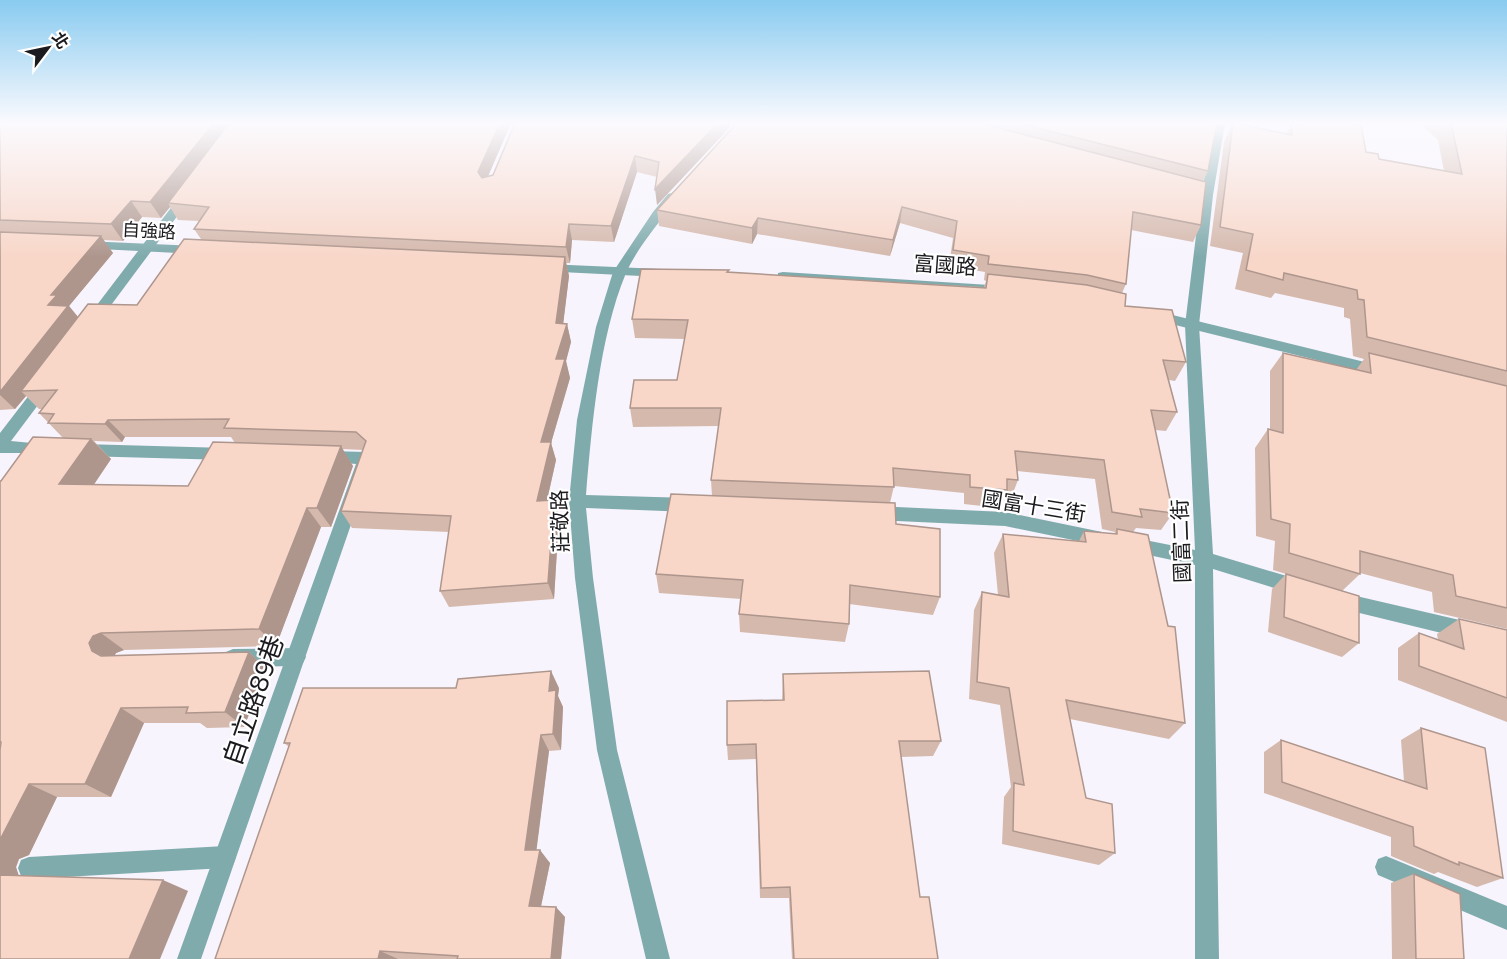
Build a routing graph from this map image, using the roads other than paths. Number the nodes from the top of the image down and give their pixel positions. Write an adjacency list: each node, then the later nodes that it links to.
1 (1208, 168): 13 (street, 國富二街)
2 (194, 185): 5 (street)
3 (680, 188): 8 (street, 莊敬路)
4 (68, 244): 5 (street, 自強路)
5 (147, 247): 6 (street, 自強路); 14 (street)
6 (206, 250)
7 (538, 268): 8 (street)
8 (621, 272): 9 (street); 20 (street, 莊敬路)
9 (679, 273)
10 (772, 276): 11 (street, 富國路)
11 (1025, 292)
12 (1136, 311): 13 (street)
13 (1192, 325): 16 (street); 23 (street, 國富二街)
14 (84, 332)
15 (56, 369): 17 (street)
16 (1395, 374)
17 (0, 446): 18 (street)
18 (248, 455)
19 (307, 456): 25 (street, 自立路89巷)
20 (577, 501): 21 (street); 32 (street, 莊敬路)
21 (708, 506)
22 (862, 513): 23 (street, 國富十三街)
23 (1204, 559): 24 (street, 國富十三街); 33 (street, 國富二街)
24 (1507, 640)
25 (296, 657): 26 (street); 27 (street, 自立路89巷)
26 (215, 658)
27 (225, 857): 29 (street); 31 (street, 自立路89巷)
28 (1386, 867): 30 (street)
29 (29, 868)
30 (1507, 918)
31 (189, 959)
32 (657, 959)
33 (1207, 959)

